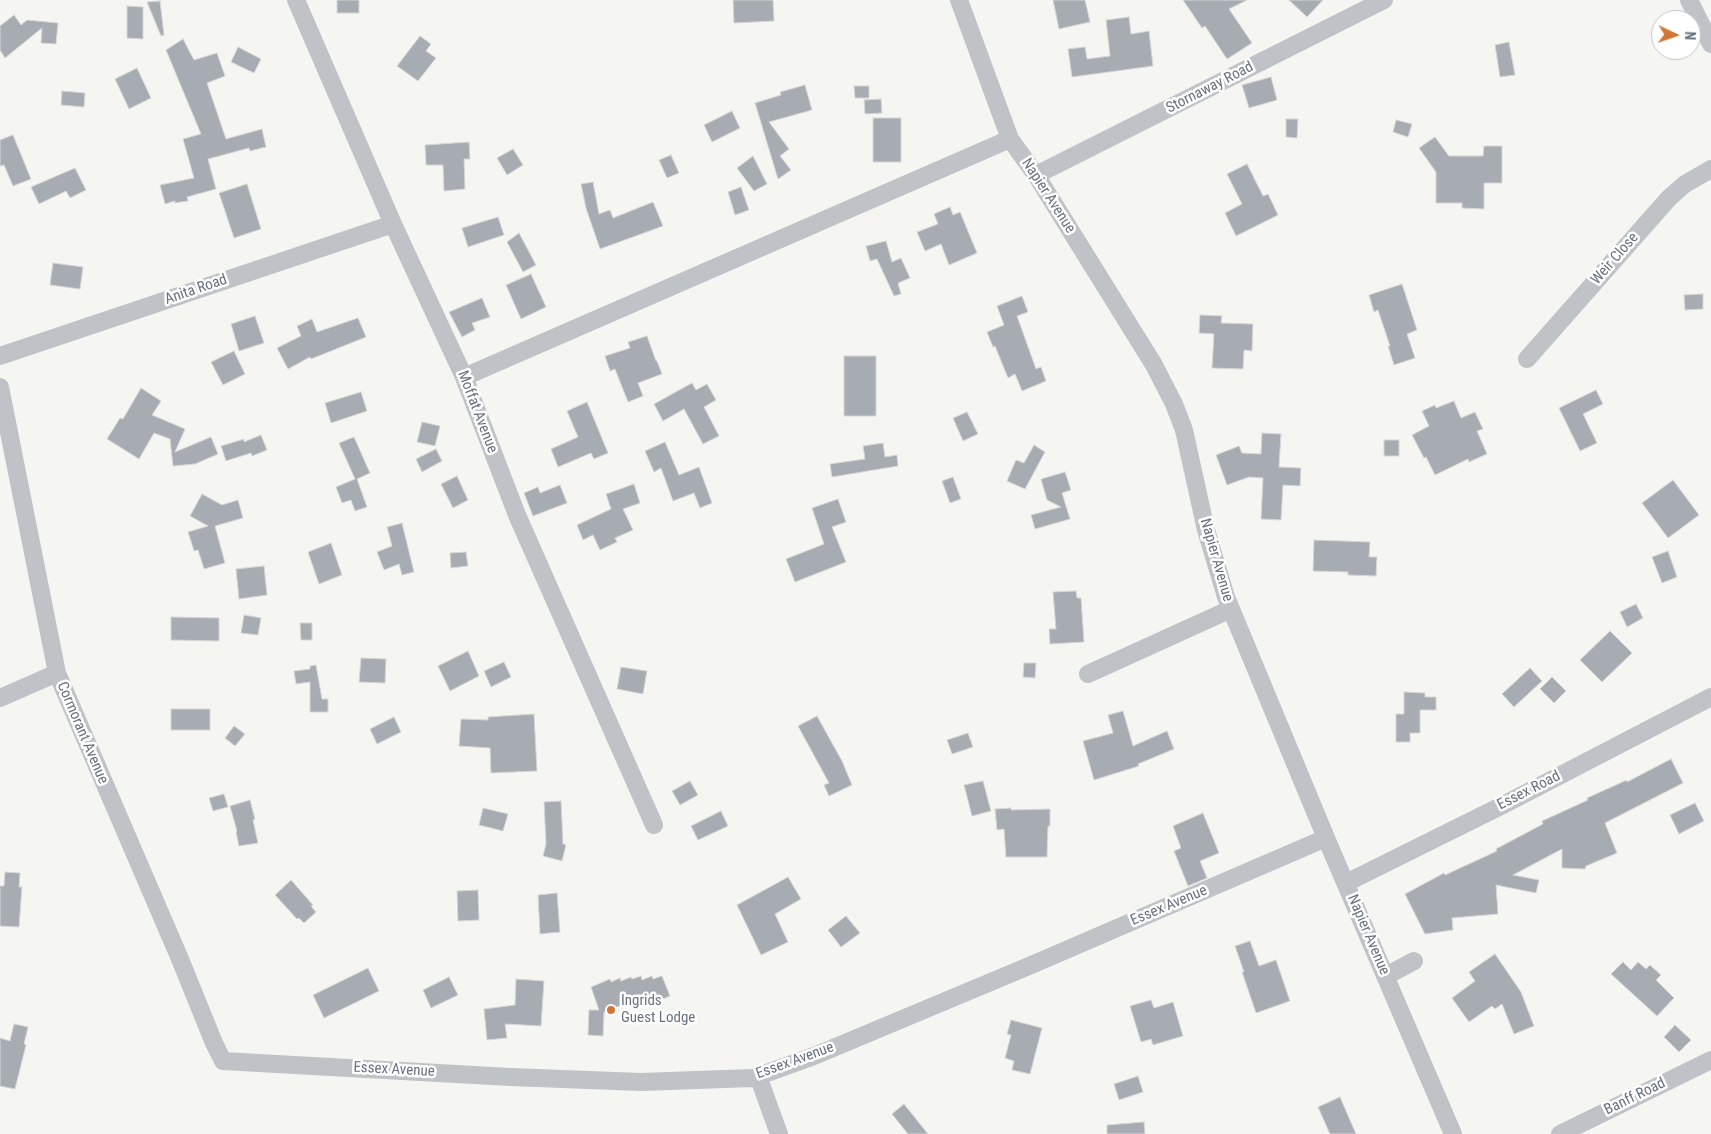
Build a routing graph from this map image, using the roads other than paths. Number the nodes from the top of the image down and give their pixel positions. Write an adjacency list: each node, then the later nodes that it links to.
1 (296, 0): 9 (street, Moffat Avenue)
2 (960, 0): 6 (street, Napier Avenue)
3 (1384, 0): 8 (street, Stornaway Road)
4 (1688, 0): 5 (street)
5 (1711, 44)
6 (1010, 139): 8 (street, Napier Avenue); 12 (street)
7 (1711, 169): 11 (street, Weir Close)
8 (1036, 176): 14 (street, Napier Avenue)
9 (393, 224): 10 (street, Anita Road); 12 (street, Moffat Avenue)
10 (0, 356)
11 (1527, 359)
12 (464, 377): 19 (street, Moffat Avenue)
13 (0, 387): 15 (street, Cormorant Avenue)
14 (1231, 609): 16 (street); 20 (street, Napier Avenue)
15 (57, 674): 18 (street); 25 (street, Cormorant Avenue)
16 (1088, 674)
17 (1711, 697): 21 (street, Essex Road)
18 (0, 698)
19 (654, 825)
20 (1326, 838): 21 (street, Napier Avenue); 26 (street, Essex Avenue)
21 (1346, 883): 23 (street, Napier Avenue)
22 (1414, 961): 23 (street)
23 (1386, 976): 28 (street, Napier Avenue)
24 (1711, 1060): 29 (street, Banff Road)
25 (223, 1061): 26 (street, Essex Avenue)
26 (758, 1076): 27 (street)
27 (779, 1134)
28 (1453, 1134)
29 (1560, 1134)

